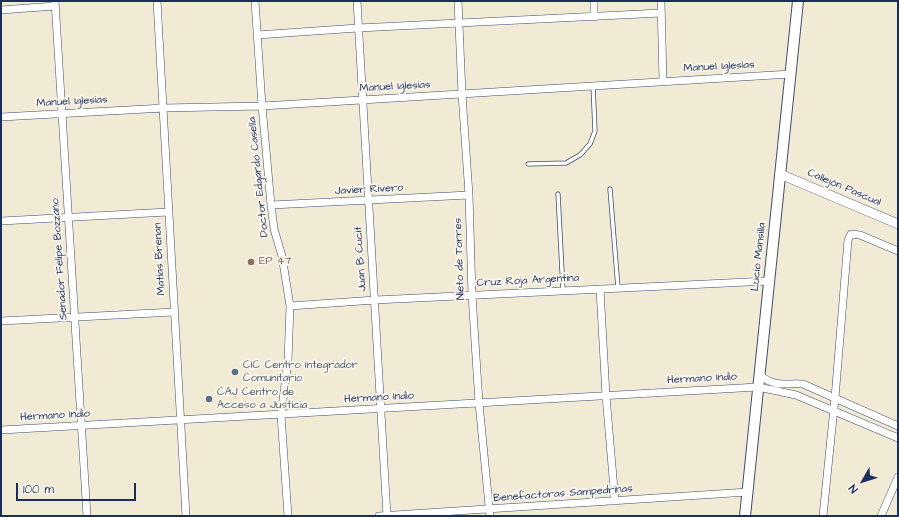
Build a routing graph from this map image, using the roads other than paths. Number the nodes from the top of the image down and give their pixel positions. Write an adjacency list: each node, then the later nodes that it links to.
1 (157, 1): 21 (street, Matías Brenan)
2 (255, 1): 14 (street, Doctor Edgardo Casella)
3 (357, 1): 13 (street, Juan B Cucit)
4 (458, 1): 12 (street, Nieto de Torres)
5 (594, 1): 11 (street)
6 (661, 1): 10 (street)
7 (798, 1): 15 (main road, Lucio Mansilla)
8 (55, 4): 9 (street); 22 (street, Senador Felipe Bozzano)
9 (1, 10)
10 (661, 13): 11 (street); 16 (street)
11 (594, 17): 12 (street)
12 (459, 23): 13 (street); 18 (street, Nieto de Torres)
13 (358, 28): 14 (street); 19 (street, Juan B Cucit)
14 (257, 35): 20 (street, Doctor Edgardo Casella)
15 (791, 74): 16 (street, Manuel Iglesias); 25 (main road, Lucio Mansilla)
16 (663, 81): 17 (street, Manuel Iglesias)
17 (594, 85): 18 (street, Manuel Iglesias); 24 (lane)
18 (462, 94): 19 (street, Manuel Iglesias); 28 (street, Nieto de Torres)
19 (363, 100): 20 (street, Manuel Iglesias); 29 (street, Juan B Cucit)
20 (262, 106): 21 (street, Manuel Iglesias); 30 (street, Doctor Edgardo Casella)
21 (164, 108): 22 (street, Manuel Iglesias); 31 (street, Matías Brenan)
22 (62, 114): 23 (street, Manuel Iglesias); 32 (street, Senador Felipe Bozzano)
23 (1, 117)
24 (528, 164)
25 (780, 174): 34 (street, Callejón Pascual); 36 (main road, Lucio Mansilla)
26 (610, 188): 37 (lane)
27 (558, 194): 39 (lane)
28 (469, 195): 29 (street, Javier Rivero); 40 (street, Nieto de Torres)
29 (368, 201): 30 (street, Javier Rivero); 41 (street, Juan B Cucit)
30 (271, 205): 42 (street, Doctor Edgardo Casella)
31 (168, 212): 32 (street); 43 (street, Matías Brenan)
32 (68, 217): 33 (street); 44 (street, Senador Felipe Bozzano)
33 (1, 221)
34 (898, 224)
35 (898, 251): 49 (street)
36 (768, 281): 37 (street, Cruz Roja Argentina); 46 (main road, Lucio Mansilla)
37 (618, 288): 38 (street, Cruz Roja Argentina)
38 (600, 289): 39 (street, Cruz Roja Argentina); 48 (street)
39 (563, 291): 40 (street, Cruz Roja Argentina)
40 (472, 295): 41 (street, Cruz Roja Argentina); 50 (street, Nieto de Torres)
41 (375, 300): 42 (street, Cruz Roja Argentina); 51 (street, Juan B Cucit)
42 (290, 306): 53 (street, Doctor Edgardo Casella)
43 (174, 312): 44 (street); 54 (street, Matías Brenan)
44 (75, 317): 45 (street); 55 (street, Senador Felipe Bozzano)
45 (1, 321)
46 (759, 375): 47 (main road, Lucio Mansilla); 49 (street)
47 (758, 387): 48 (street, Hermano Indio); 52 (street, Hermano Indio); 60 (main road, Lucio Mansilla)
48 (606, 396): 50 (street, Hermano Indio); 61 (street)
49 (835, 398): 52 (street); 56 (street)
50 (479, 403): 51 (street, Hermano Indio); 62 (street, Nieto de Torres)
51 (381, 409): 53 (street, Hermano Indio); 67 (street, Juan B Cucit)
52 (834, 411): 58 (street, Hermano Indio); 69 (street)
53 (281, 414): 54 (street, Hermano Indio); 65 (street, Doctor Edgardo Casella)
54 (181, 420): 55 (street, Hermano Indio); 64 (street, Matías Brenan)
55 (81, 426): 57 (street, Hermano Indio); 63 (street, Senador Felipe Bozzano)
56 (898, 426)
57 (1, 430)
58 (898, 438)
59 (898, 477): 70 (street)
60 (748, 492): 61 (street, Benefactoras Sampedrinas); 68 (main road, Lucio Mansilla)
61 (615, 501): 62 (street, Benefactoras Sampedrinas)
62 (490, 513): 67 (street, Benefactoras Sampedrinas)
63 (87, 516)
64 (186, 516)
65 (288, 516)
66 (379, 516): 67 (street, Benefactoras Sampedrinas)
67 (387, 516)
68 (745, 516)
69 (823, 516)
70 (881, 516)

